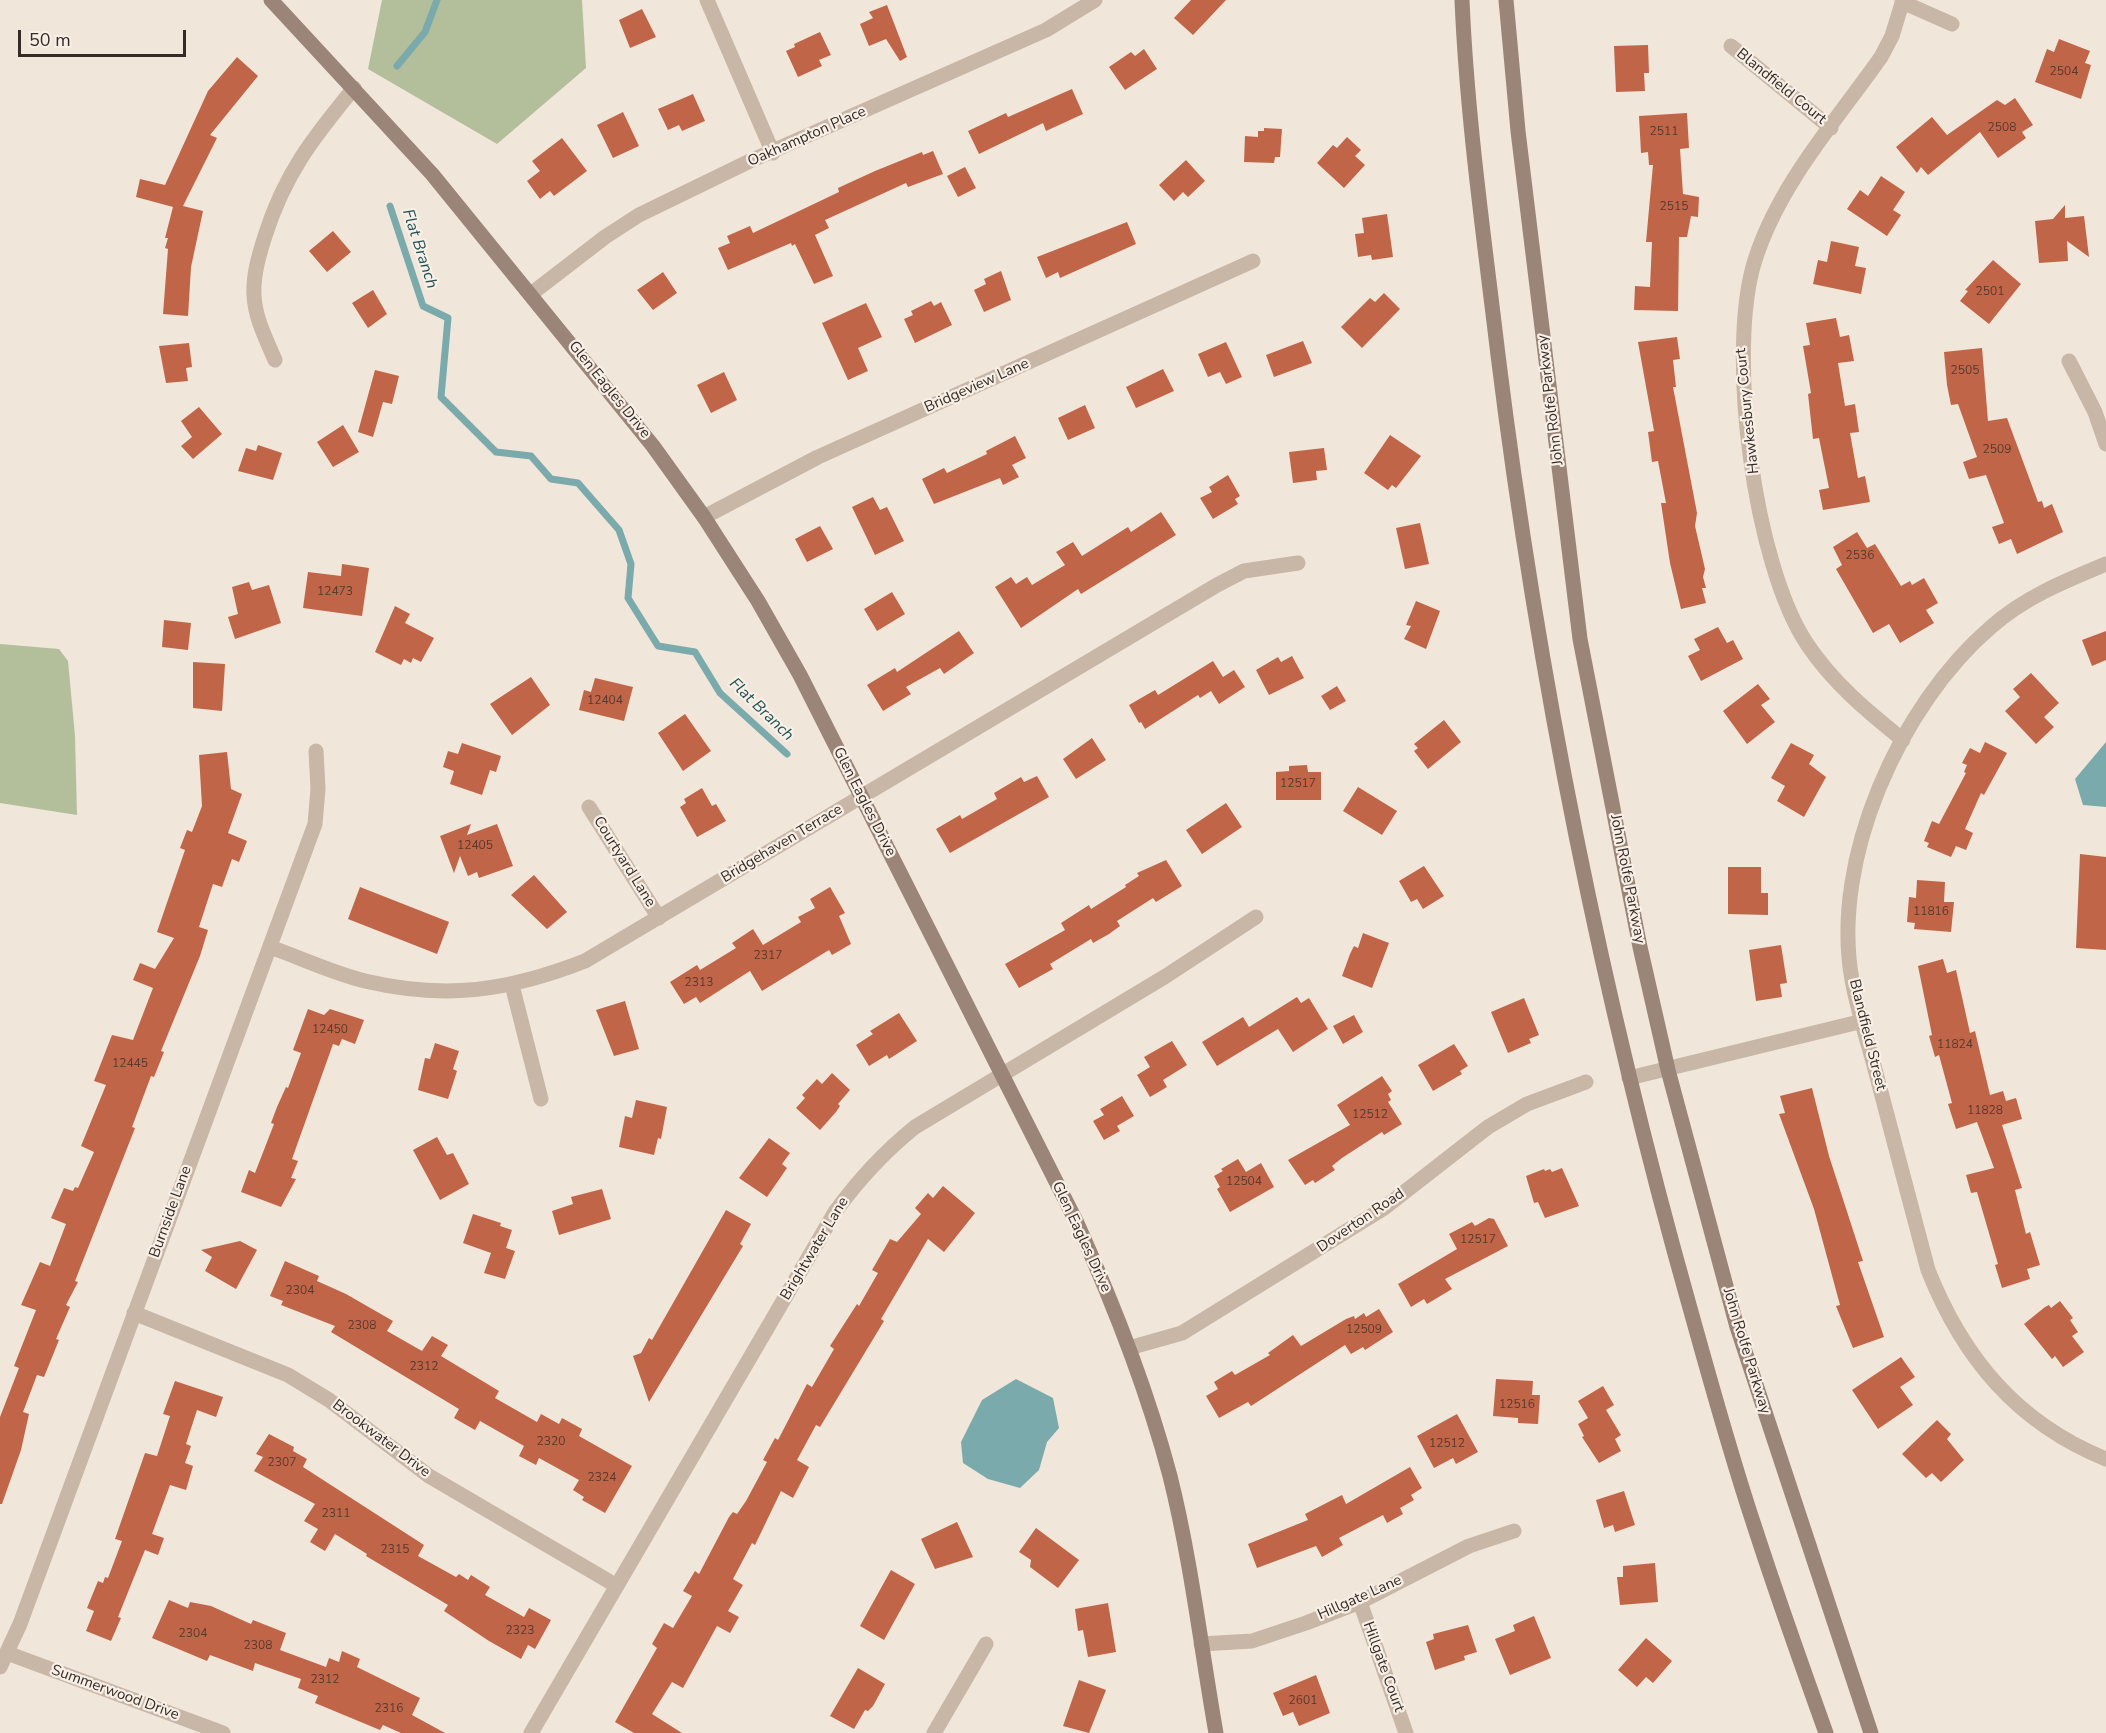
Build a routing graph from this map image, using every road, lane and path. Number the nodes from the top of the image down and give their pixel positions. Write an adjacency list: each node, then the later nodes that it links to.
1 (271, 0): 9 (main road, Glen Eagles Drive)
2 (707, 0): 11 (street)
3 (1095, 0): 11 (street, Oakhampton Place)
4 (1462, 0): 31 (main road)
5 (1506, 0): 29 (main road, John Rolfe Parkway)
6 (1903, 1): 7 (street, Hawkesbury Court); 10 (street, Hawkesbury Court)
7 (1952, 24)
8 (1731, 46): 10 (street, Blandfield Court)
9 (354, 88): 13 (main road, Glen Eagles Drive); 14 (street)
10 (1831, 128): 20 (street, Hawkesbury Court)
11 (773, 153): 13 (street, Oakhampton Place)
12 (1253, 261): 17 (street, Bridgeview Lane)
13 (531, 294): 17 (main road, Glen Eagles Drive)
14 (275, 360)
15 (2069, 361): 16 (street)
16 (2106, 444)
17 (704, 517): 22 (main road, Glen Eagles Drive)
18 (1298, 563): 22 (street, Bridgehaven Terrace)
19 (2106, 564): 20 (street, Blandfield Street)
20 (1903, 740): 28 (street, Blandfield Street)
21 (316, 751): 26 (street, Burnside Lane)
22 (861, 797): 25 (street, Bridgehaven Terrace); 30 (main road, Glen Eagles Drive)
23 (589, 807): 25 (street, Courtyard Lane)
24 (1256, 917): 30 (street, Brightwater Lane)
25 (659, 918): 27 (street, Bridgehaven Terrace)
26 (270, 947): 27 (street, Bridgehaven Terrace); 34 (street, Burnside Lane)
27 (513, 986): 33 (street)
28 (1863, 1021): 29 (street); 36 (street, Blandfield Street)
29 (1668, 1070): 31 (street); 50 (main road, John Rolfe Parkway)
30 (1002, 1075): 35 (main road, Glen Eagles Drive); 38 (street, Brightwater Lane)
31 (1629, 1078): 49 (main road)
32 (1586, 1082): 35 (street, Doverton Road)
33 (541, 1099)
34 (134, 1313): 38 (street, Brookwater Drive); 42 (street, Burnside Lane)
35 (1129, 1348): 41 (main road, Glen Eagles Drive)
36 (2106, 1459)
37 (1514, 1531): 39 (street, Hillgate Lane)
38 (617, 1586): 45 (street, Brightwater Lane)
39 (1360, 1602): 41 (street, Hillgate Lane); 48 (street, Hillgate Court)
40 (986, 1644): 46 (street)
41 (1201, 1644): 47 (main road, Glen Eagles Drive)
42 (7, 1653): 43 (street, Burnside Lane); 44 (street, Summerwood Drive)
43 (0, 1667)
44 (223, 1733)
45 (531, 1733)
46 (934, 1733)
47 (1216, 1733)
48 (1406, 1733)
49 (1826, 1733)
50 (1870, 1733)

